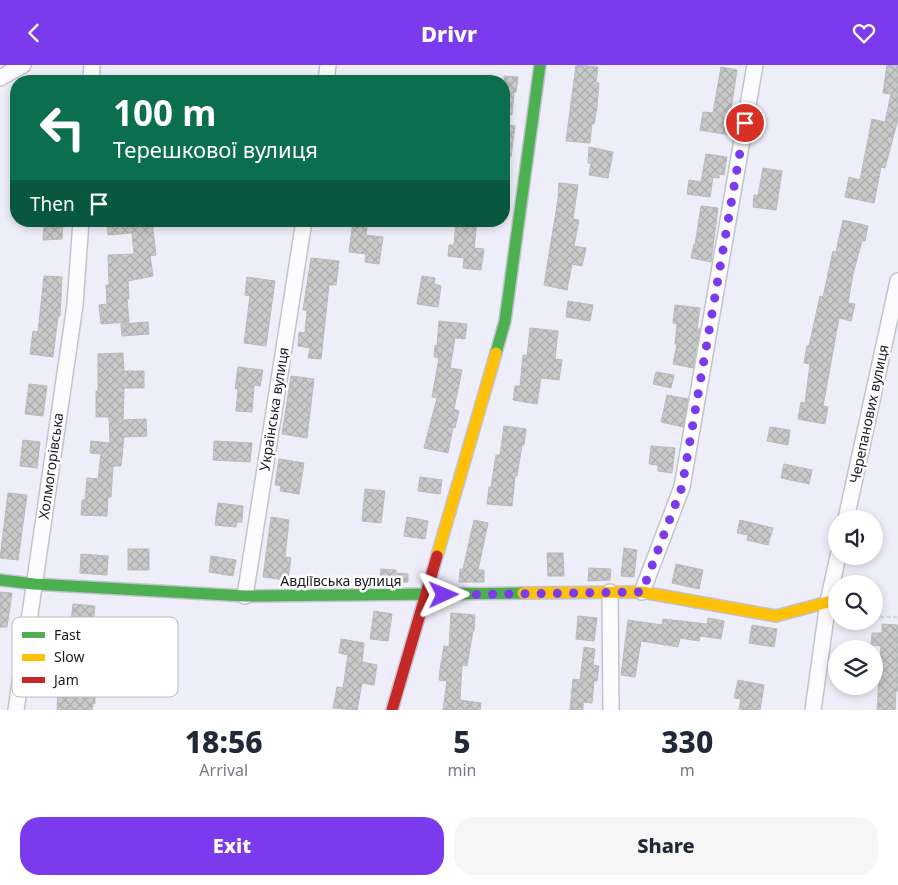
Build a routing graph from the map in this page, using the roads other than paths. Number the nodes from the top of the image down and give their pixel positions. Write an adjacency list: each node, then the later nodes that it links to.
1 (23, 65): 4 (street)
2 (540, 65): 13 (street)
3 (755, 65): 12 (street)
4 (0, 78)
5 (81, 227): 10 (street, Холмогорівська)
6 (303, 227): 14 (street, Українська вулиця)
7 (898, 281): 8 (street, Черепанових вулиця)
8 (848, 510)
9 (0, 580): 10 (street, Авдіївська вулиця)
10 (34, 584): 14 (street, Авдіївська вулиця); 16 (street, Холмогорівська)
11 (610, 592): 12 (street, Авдіївська вулиця); 13 (street, Авдіївська вулиця); 20 (street)
12 (642, 592): 15 (street, Авдіївська вулиця)
13 (425, 595): 14 (street, Авдіївська вулиця); 19 (street)
14 (245, 596)
15 (828, 601): 21 (street)
16 (29, 617)
17 (18, 697): 18 (street, Холмогорівська)
18 (16, 710)
19 (392, 710)
20 (611, 710)
21 (813, 710)

